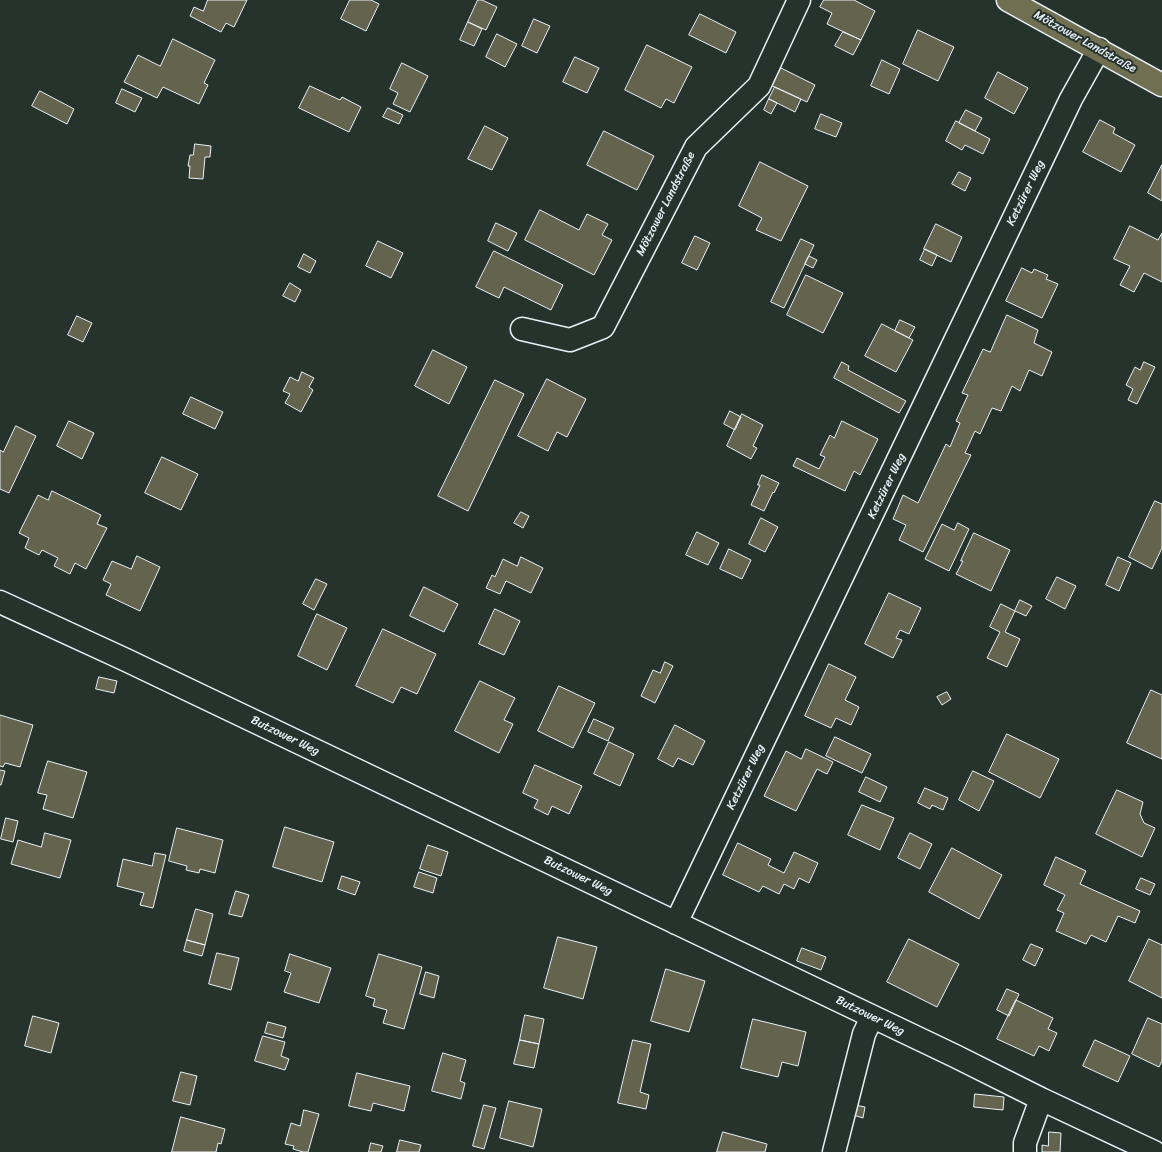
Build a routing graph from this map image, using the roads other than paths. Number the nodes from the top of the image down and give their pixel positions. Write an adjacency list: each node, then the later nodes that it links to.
1 (799, 0): 5 (street, Mötzower Landstraße)
2 (1008, 0): 3 (main road, Mötzower Landstraße)
3 (1099, 49): 4 (main road, Mötzower Landstraße); 7 (street, Ketzürer Weg)
4 (1162, 85)
5 (522, 329)
6 (0, 602): 7 (street, Butzower Weg)
7 (676, 923): 8 (street, Butzower Weg)
8 (872, 1017): 9 (street, Butzower Weg); 10 (street)
9 (1041, 1099): 11 (street); 12 (street, Butzower Weg)
10 (834, 1152)
11 (1025, 1152)
12 (1154, 1152)

